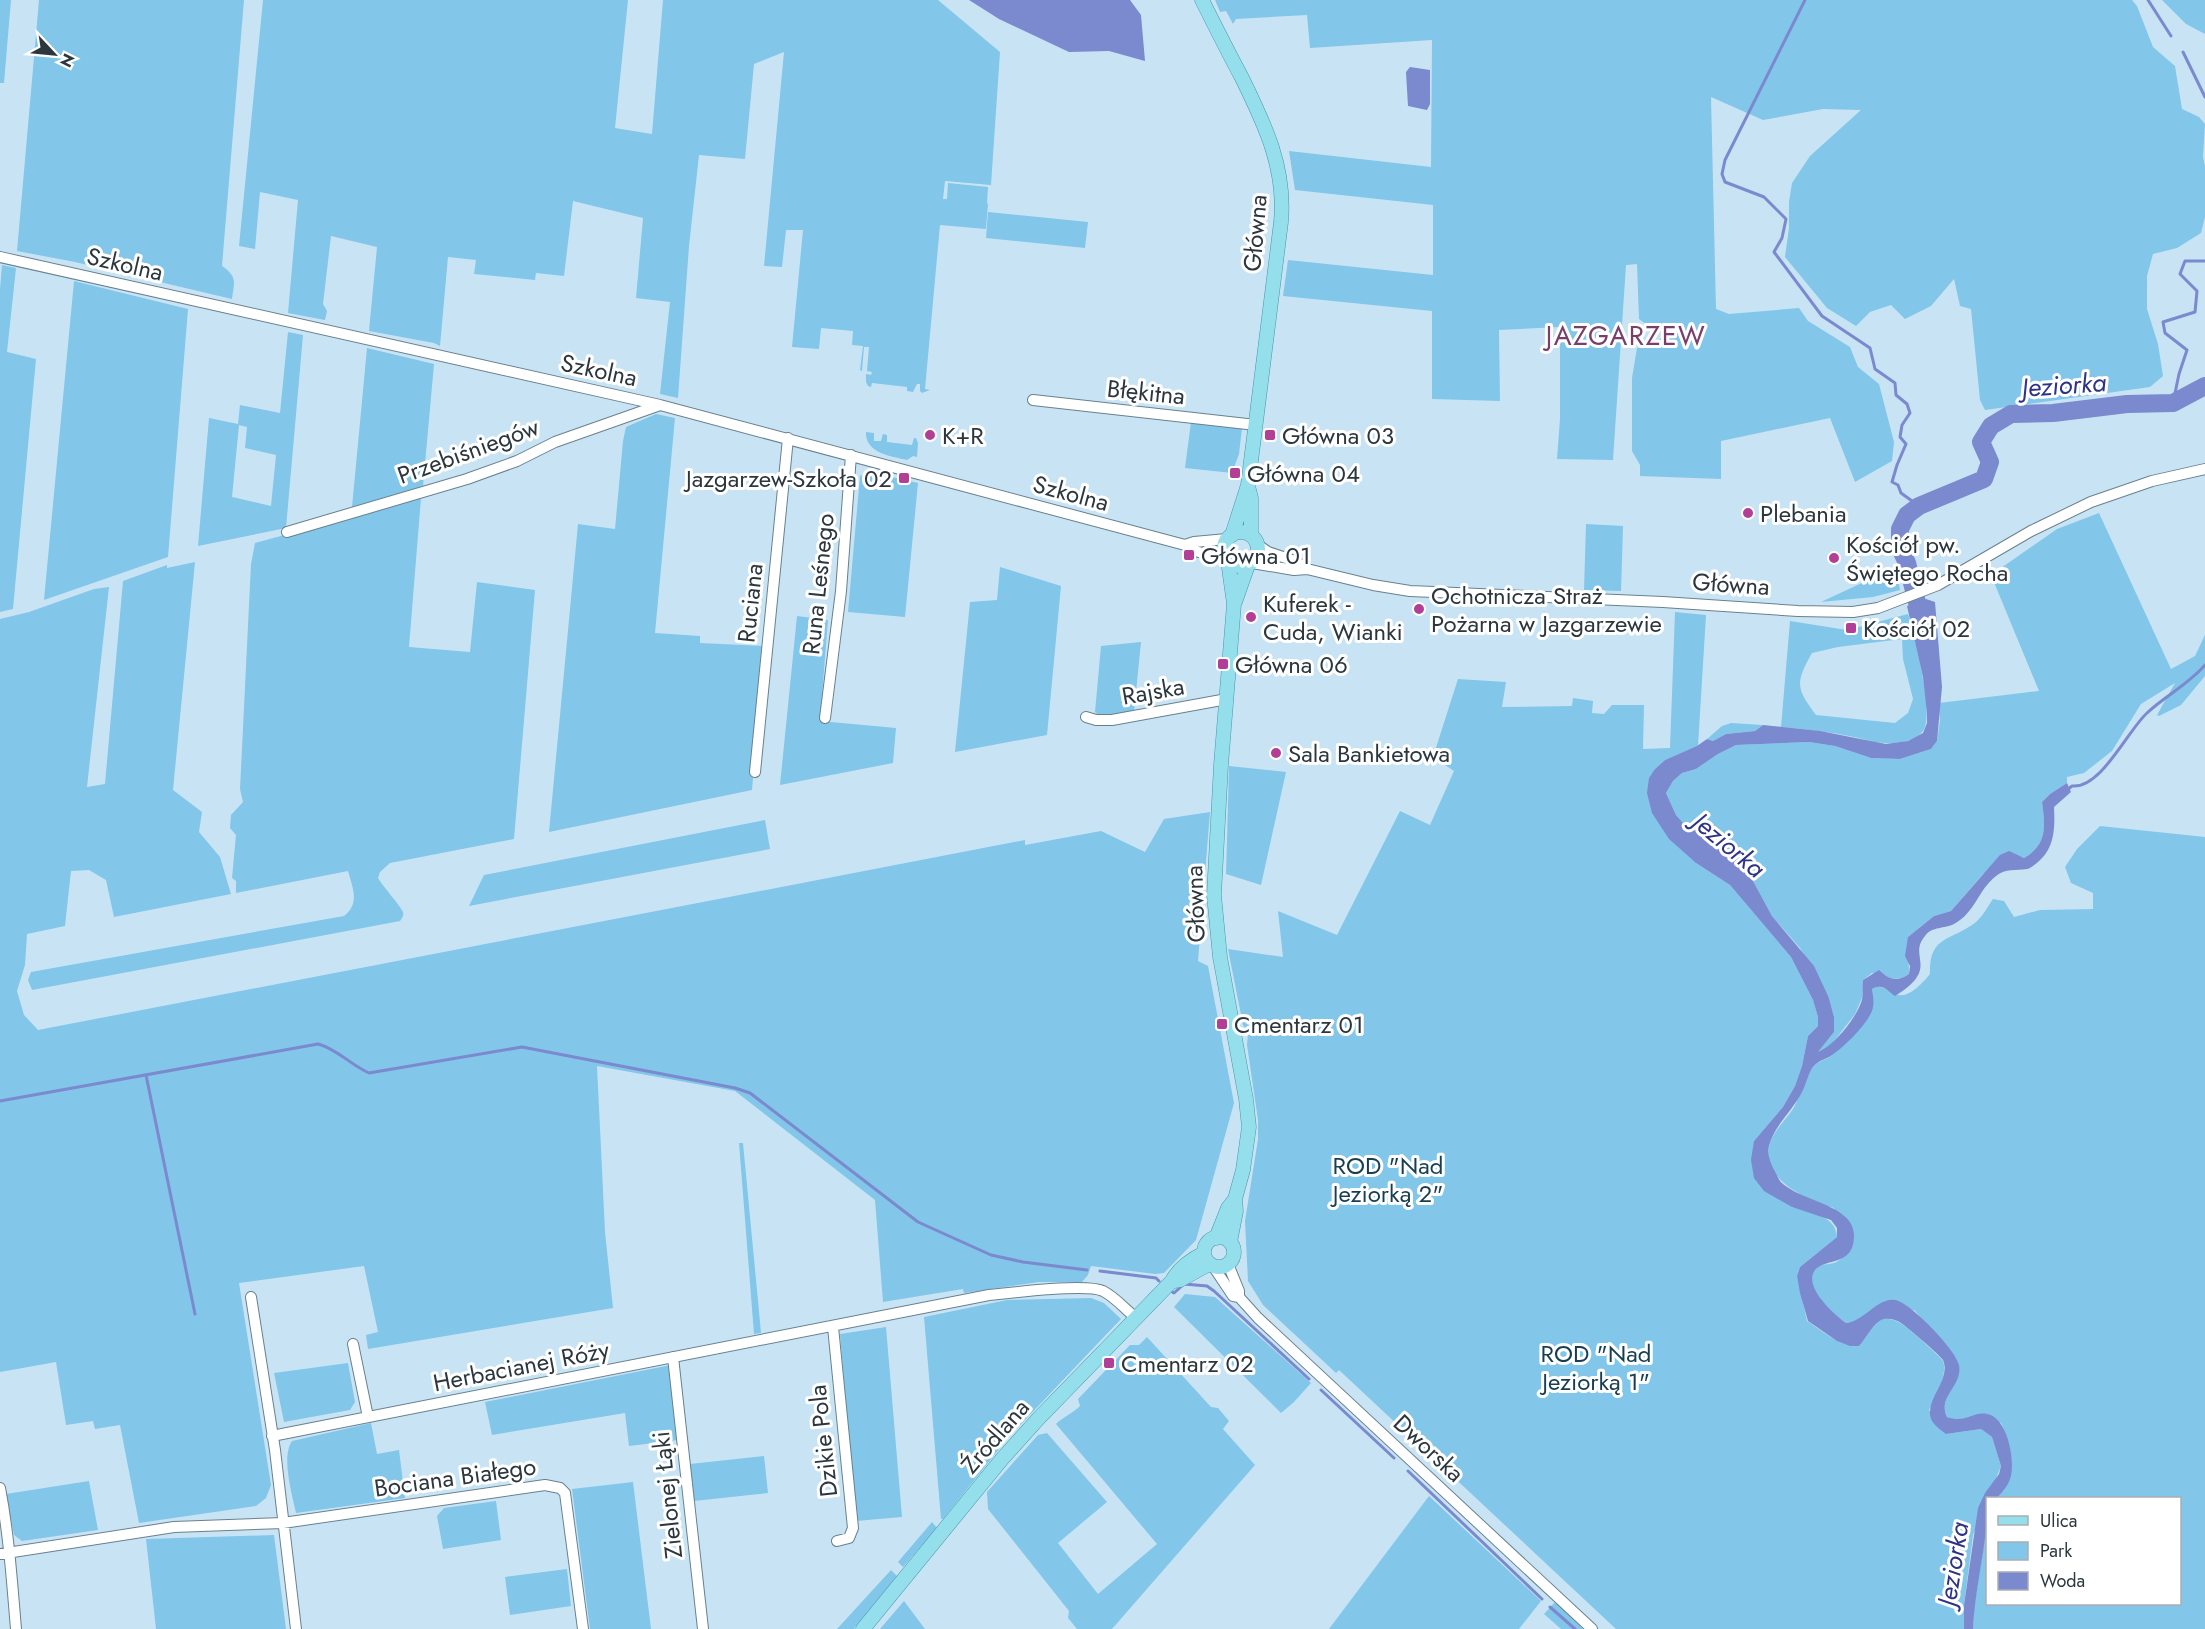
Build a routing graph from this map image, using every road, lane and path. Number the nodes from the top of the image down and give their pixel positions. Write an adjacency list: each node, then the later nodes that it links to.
1 (1202, 0): 5 (main road, Główna)
2 (0, 257): 4 (street, Szkolna)
3 (1033, 400): 5 (street, Błękitna)
4 (660, 405): 6 (street, Szkolna); 10 (street, Przebiśniegów)
5 (1256, 425): 9 (main road, Główna)
6 (788, 438): 7 (street, Szkolna); 21 (street, Ruciana)
7 (851, 455): 13 (street, Szkolna); 20 (street, Runa Leśnego)
8 (2205, 469): 16 (street, Główna)
9 (1248, 485): 11 (main road, Główna); 12 (main road, Główna)
10 (287, 532)
11 (1229, 537): 12 (main road); 13 (street, Szkolna); 14 (main road)
12 (1255, 540): 15 (main road); 16 (street, Główna)
13 (1185, 545): 14 (street, Szkolna)
14 (1227, 560): 15 (main road); 17 (main road, Główna)
15 (1250, 564): 16 (street, Główna); 17 (main road, Główna)
16 (1307, 569)
17 (1234, 604): 18 (main road, Główna)
18 (1227, 699): 19 (street, Rajska); 22 (main road, Główna)
19 (1086, 717)
20 (825, 718)
21 (755, 772)
22 (1223, 1240): 23 (main road); 24 (main road)
23 (1209, 1261): 24 (main road); 26 (street, Dworska); 27 (main road, Źródlana)
24 (1228, 1264): 26 (street, Dworska)
25 (251, 1296): 32 (street)
26 (1239, 1297): 42 (street, Dworska)
27 (1136, 1318): 28 (street, Herbacianej Róży); 41 (main road, Źródlana)
28 (833, 1327): 30 (street, Herbacianej Róży); 35 (street, Dzikie Pola)
29 (353, 1344): 31 (street)
30 (673, 1357): 31 (street, Herbacianej Róży); 40 (street, Zielonej Łąki)
31 (368, 1417): 32 (street, Herbacianej Róży)
32 (272, 1436): 34 (street)
33 (0, 1488): 36 (street)
34 (283, 1523): 36 (street); 38 (street); 39 (street, Bociana Białego)
35 (837, 1541)
36 (5, 1553): 37 (street)
37 (16, 1629)
38 (296, 1629)
39 (583, 1629)
40 (703, 1629)
41 (863, 1629)
42 (1592, 1629)

